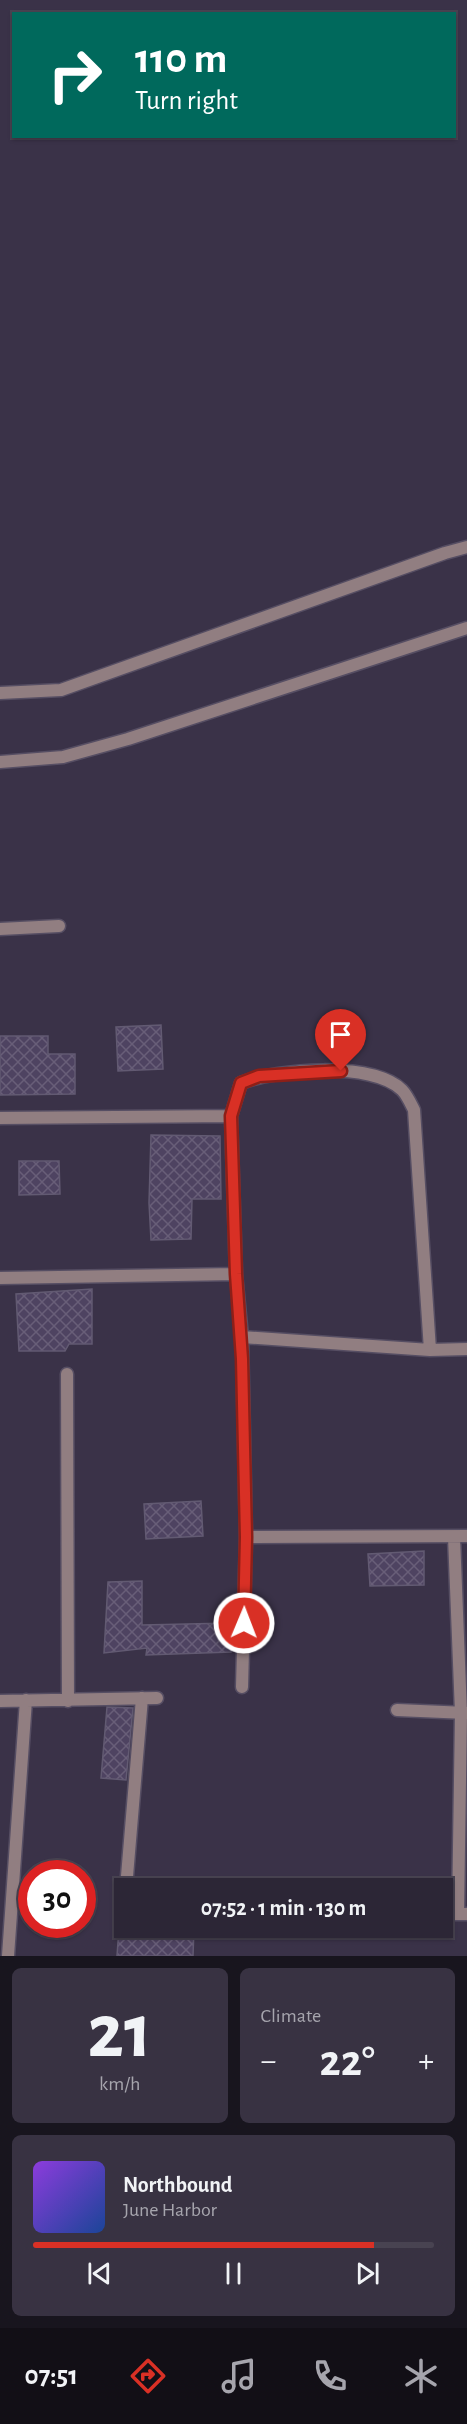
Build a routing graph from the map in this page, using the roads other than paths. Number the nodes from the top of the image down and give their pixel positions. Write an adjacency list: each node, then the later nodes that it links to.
1 (467, 547): 3 (street)
2 (467, 628): 4 (street)
3 (0, 693)
4 (0, 762)
5 (58, 926): 6 (street)
6 (0, 929)
7 (231, 1116): 8 (street); 9 (street); 13 (street)
8 (0, 1118)
9 (236, 1274): 10 (street); 11 (street)
10 (0, 1278)
11 (242, 1336): 13 (street); 16 (street)
12 (467, 1349): 13 (street)
13 (430, 1350)
14 (67, 1374): 23 (street)
15 (467, 1536): 17 (street)
16 (246, 1537): 17 (street); 18 (street)
17 (454, 1537): 25 (street)
18 (242, 1687)
19 (142, 1698): 20 (street); 23 (street); 26 (street)
20 (157, 1698)
21 (26, 1700): 22 (street); 23 (street); 28 (street)
22 (0, 1701)
23 (68, 1701)
24 (397, 1710): 25 (street)
25 (464, 1713): 27 (street)
26 (127, 1878)
27 (462, 1914)
28 (8, 1956)

